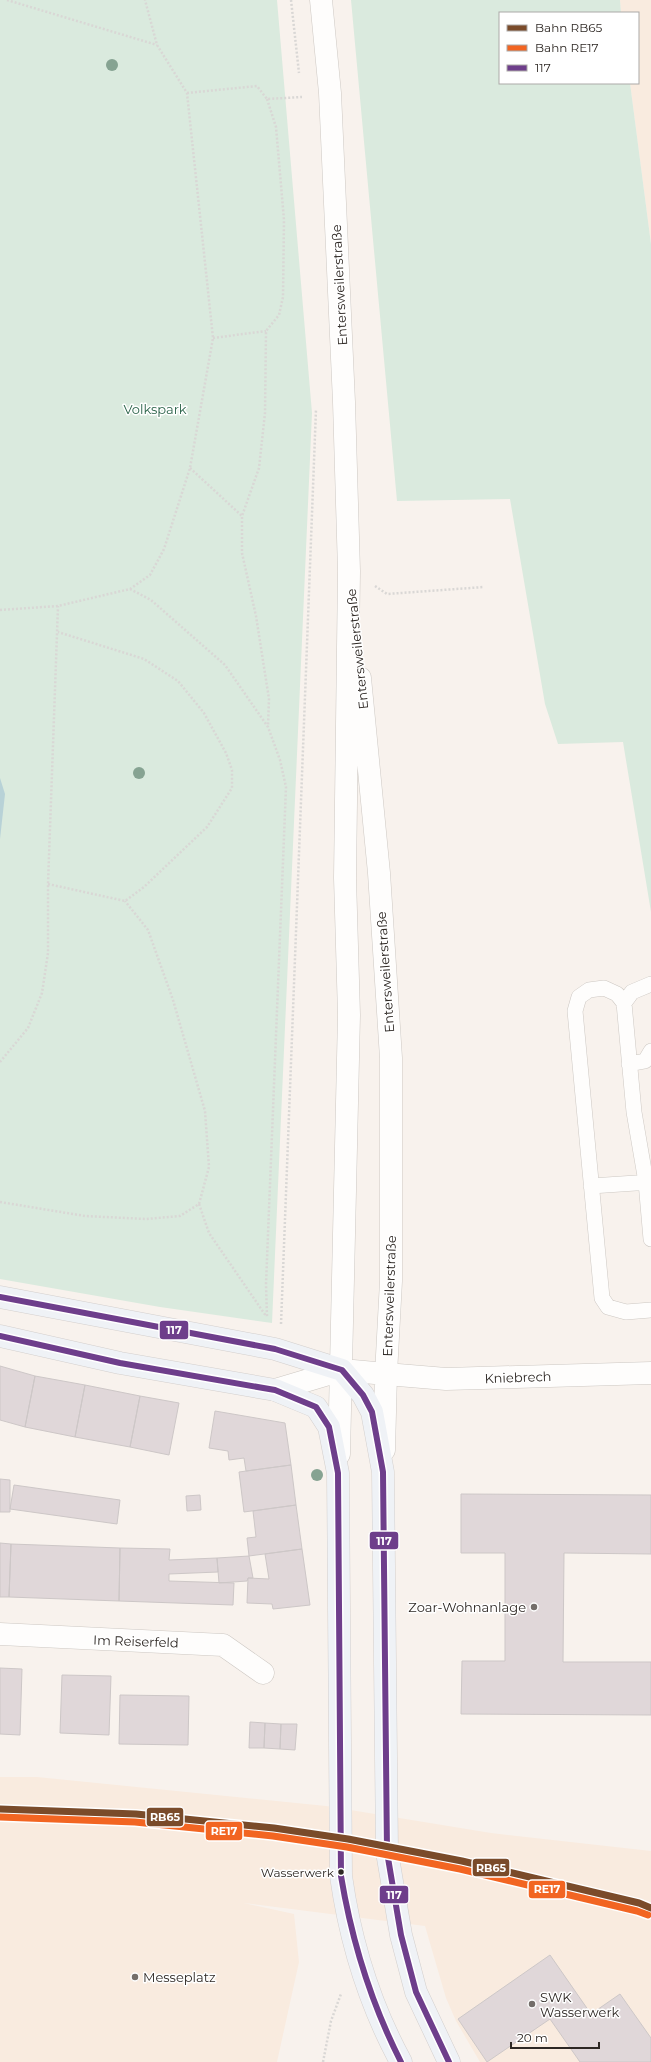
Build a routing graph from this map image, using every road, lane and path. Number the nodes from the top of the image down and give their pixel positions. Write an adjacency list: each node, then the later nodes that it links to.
1 (7, 0): 5 (path)
2 (145, 0): 5 (path)
3 (291, 0): 6 (path)
4 (321, 0): 17 (main road, Entersweilerstraße)
5 (157, 45): 8 (path)
6 (300, 74)
7 (301, 90): 9 (path)
8 (186, 93): 10 (path); 13 (path)
9 (302, 97): 10 (path); 11 (path)
10 (268, 99): 12 (path)
11 (302, 105)
12 (266, 331): 13 (path); 16 (path)
13 (213, 338): 15 (path)
14 (316, 405): 38 (path)
15 (190, 468): 16 (path); 19 (path)
16 (242, 516): 23 (path)
17 (350, 571): 18 (path); 40 (main road, Entersweilerstraße); 42 (main road, Entersweilerstraße)
18 (484, 587)
19 (130, 589): 20 (path); 23 (path)
20 (58, 606): 21 (path); 22 (path)
21 (0, 610)
22 (58, 632): 24 (path); 25 (path)
23 (268, 727): 34 (path)
24 (48, 884): 25 (path); 29 (path)
25 (125, 901): 34 (path)
26 (651, 984): 27 (lane)
27 (624, 1003): 30 (lane); 32 (lane)
28 (651, 1051): 30 (lane)
29 (0, 1062)
30 (629, 1064): 31 (lane)
31 (648, 1182): 32 (lane); 35 (lane)
32 (591, 1186): 37 (lane)
33 (0, 1202): 34 (path)
34 (199, 1204)
35 (651, 1239)
36 (0, 1297): 40 (main road)
37 (651, 1310)
38 (283, 1317)
39 (0, 1336): 43 (main road)
40 (342, 1370): 42 (main road, Kniebrech); 43 (main road); 44 (main road); 45 (main road, Entersweilerstraße)
41 (651, 1373): 42 (main road, Kniebrech)
42 (386, 1374): 44 (main road, Entersweilerstraße)
43 (276, 1390): 45 (main road)
44 (384, 1472): 51 (main road)
45 (338, 1473): 50 (main road)
46 (0, 1634): 47 (main road, Im Reiserfeld)
47 (263, 1673)
48 (343, 1990): 49 (path)
49 (323, 2062)
50 (401, 2062)
51 (449, 2062)

